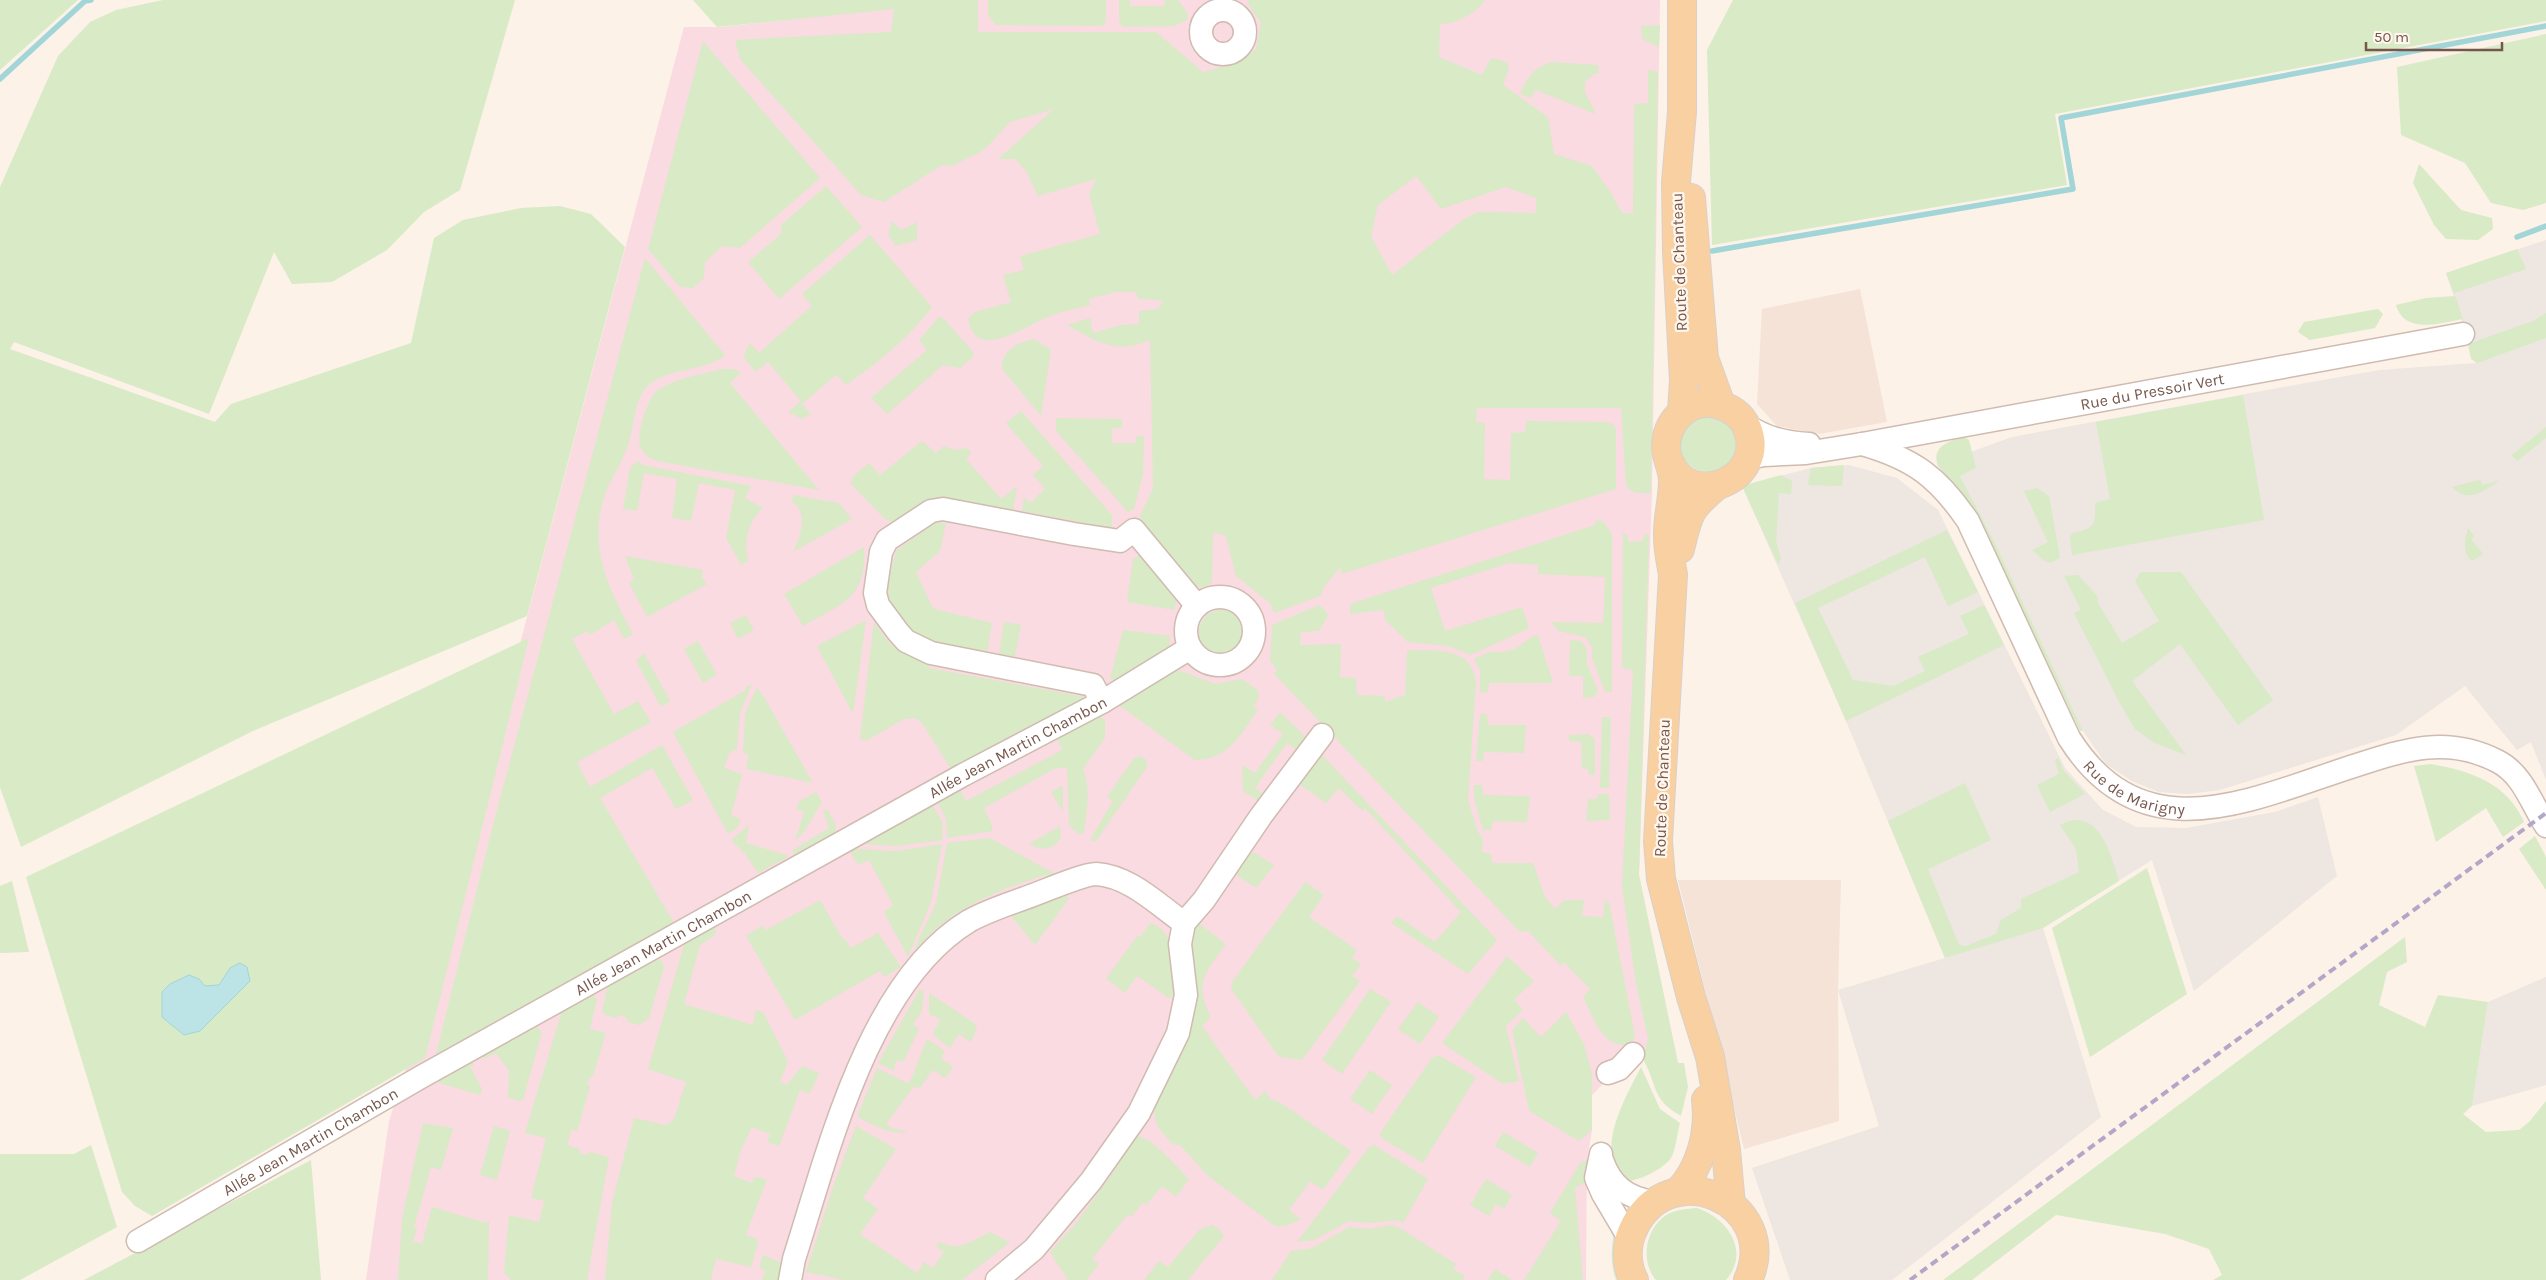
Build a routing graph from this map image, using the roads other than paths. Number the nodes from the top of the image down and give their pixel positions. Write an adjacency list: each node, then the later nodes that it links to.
1 (1682, 0): 2 (main road, Route de Chanteau)
2 (1682, 112): 4 (main road, Route de Chanteau); 5 (main road, Route de Chanteau)
3 (2464, 334): 7 (street, Rue du Pressoir Vert)
4 (1721, 405): 5 (main road); 6 (main road)
5 (1682, 412): 9 (main road, Route de Chanteau)
6 (1744, 423): 7 (street, Rue du Pressoir Vert); 8 (main road)
7 (1851, 445): 8 (street, Rue du Pressoir Vert); 16 (street, Rue de Marigny)
8 (1748, 458): 10 (main road, Route de Chanteau)
9 (1669, 461): 10 (main road); 11 (main road, Route de Chanteau)
10 (1715, 487): 11 (main road, Route de Chanteau)
11 (1673, 575): 18 (main road, Route de Chanteau)
12 (1197, 606): 13 (street); 13 (street); 14 (street)
13 (1190, 648): 14 (street, Allée Jean Martin Chambon)
14 (1102, 702): 24 (street, Allée Jean Martin Chambon)
15 (1322, 734): 17 (street)
16 (2546, 826)
17 (1184, 924): 26 (street); 27 (street)
18 (1691, 997): 21 (main road, Route de Chanteau); 22 (main road, Route de Chanteau)
19 (1633, 1054): 20 (street)
20 (1608, 1073)
21 (1666, 1197): 22 (main road); 23 (main road, Route de Chanteau); 23 (street)
22 (1731, 1205): 25 (main road)
23 (1630, 1238): 28 (main road)
24 (138, 1240)
25 (1754, 1275)
26 (790, 1280)
27 (997, 1280)
28 (1634, 1280)

